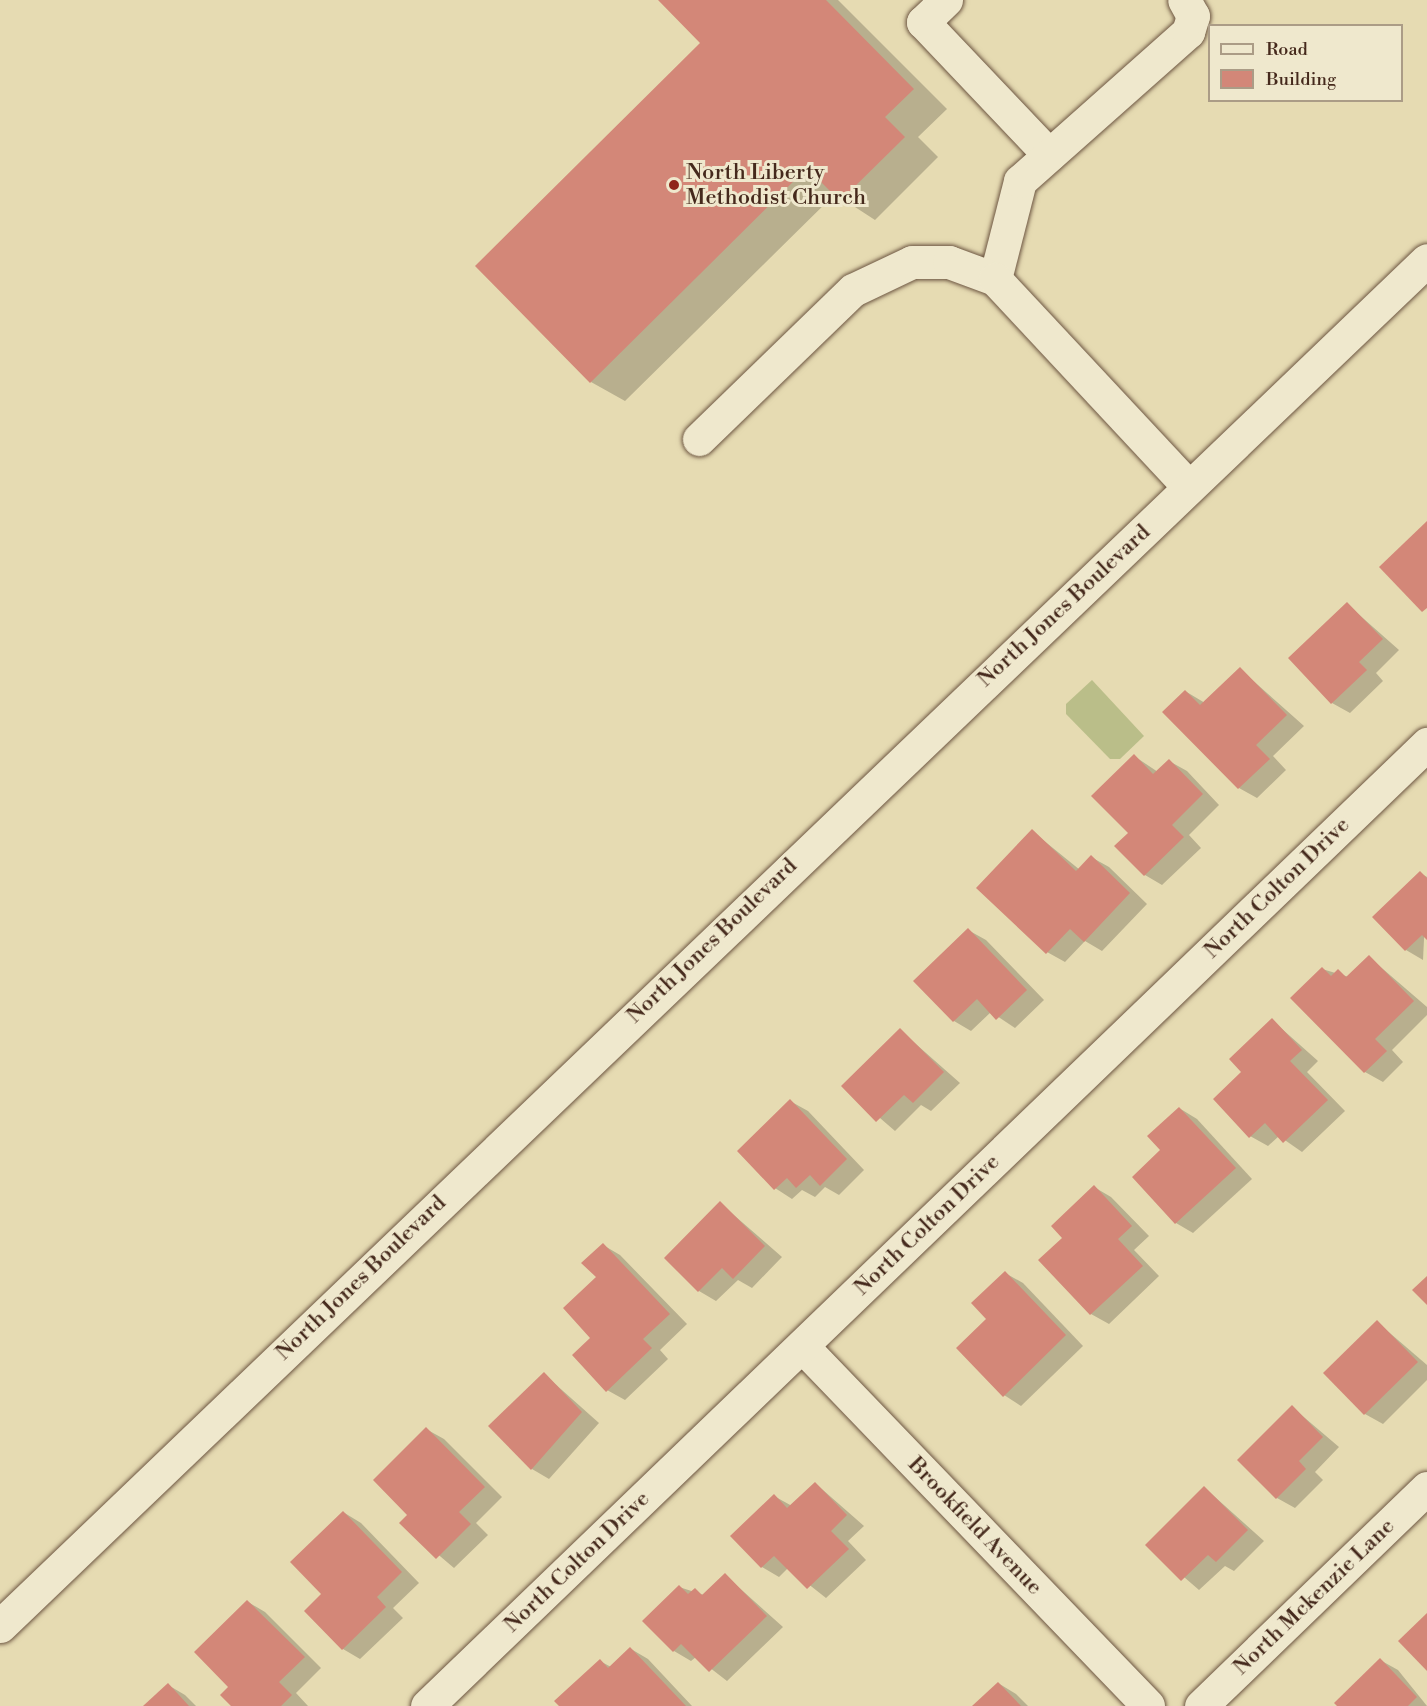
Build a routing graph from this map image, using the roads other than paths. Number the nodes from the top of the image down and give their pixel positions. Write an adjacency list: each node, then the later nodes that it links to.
1 (946, 0): 3 (street)
2 (1184, 0): 3 (street)
3 (1049, 155): 5 (street)
4 (1427, 260): 7 (street, North Jones Boulevard)
5 (994, 279): 6 (street); 7 (street)
6 (699, 439)
7 (1190, 487): 11 (street, North Jones Boulevard)
8 (1427, 744): 9 (street, North Colton Drive)
9 (802, 1346): 12 (street, North Colton Drive); 13 (street, Brookfield Avenue)
10 (1427, 1488): 14 (street, North Mckenzie Lane)
11 (0, 1626)
12 (427, 1706)
13 (1148, 1706)
14 (1201, 1706)

